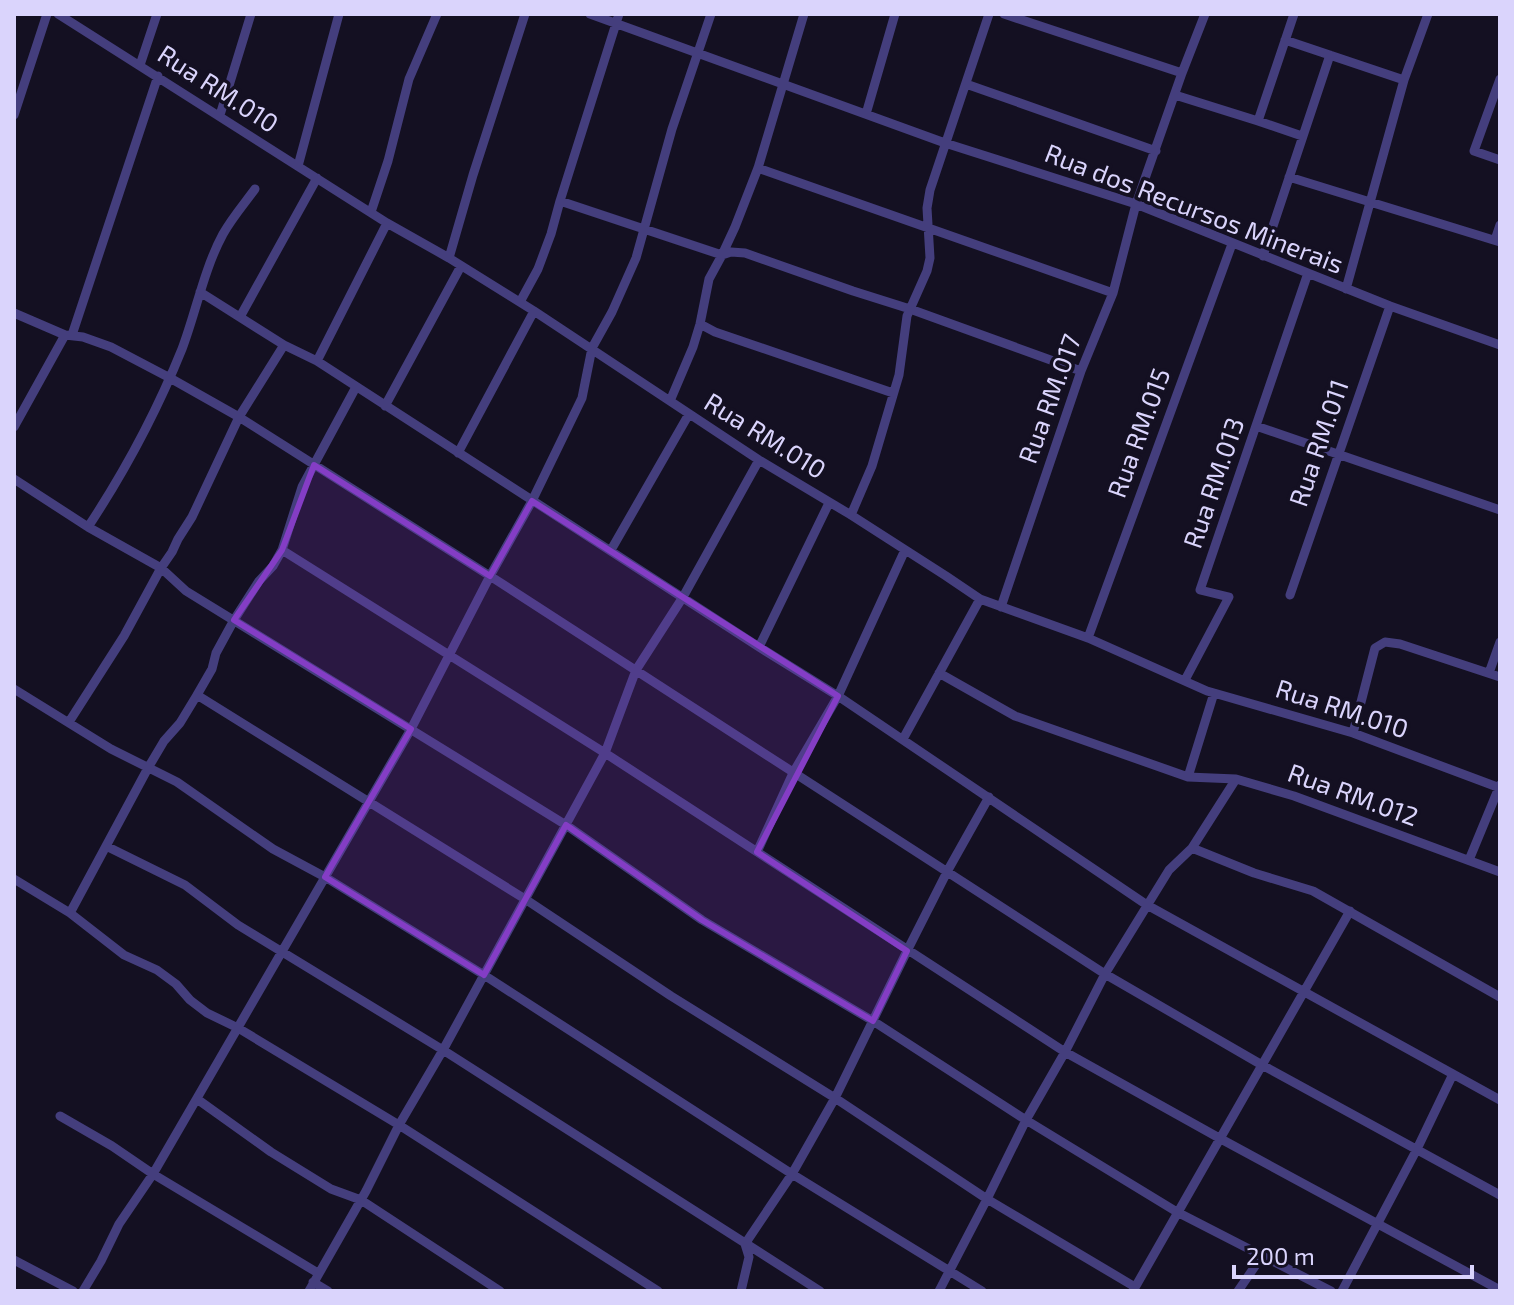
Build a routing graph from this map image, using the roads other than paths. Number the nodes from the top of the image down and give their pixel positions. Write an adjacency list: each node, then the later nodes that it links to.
1 (47, 14): 31 (street)
2 (58, 14): 21 (street, Rua RM.010)
3 (157, 14): 21 (street)
4 (251, 14): 32 (street)
5 (339, 14): 38 (street)
6 (437, 14): 46 (street)
7 (525, 14): 57 (street)
8 (590, 14): 17 (street, Rua dos Recursos Minerais)
9 (711, 14): 19 (street)
10 (804, 14): 26 (street)
11 (895, 14): 30 (street)
12 (989, 14): 27 (street)
13 (1004, 14): 22 (street)
14 (1205, 14): 22 (street, Rua RM.017)
15 (1294, 14): 18 (street)
16 (1428, 14): 25 (street)
17 (618, 19): 19 (street, Rua dos Recursos Minerais); 43 (street)
18 (1285, 40): 20 (street); 33 (street)
19 (697, 52): 26 (street, Rua dos Recursos Minerais); 51 (street)
20 (1330, 55): 25 (street); 34 (street)
21 (140, 65): 23 (street, Rua RM.010)
22 (1182, 73): 28 (street, Rua RM.017)
23 (158, 76): 32 (street, Rua RM.010); 70 (street)
24 (1500, 79): 29 (street)
25 (1404, 80): 44 (street)
26 (782, 83): 30 (street, Rua dos Recursos Minerais); 39 (street)
27 (966, 84): 35 (street); 36 (street)
28 (1175, 95): 33 (street); 36 (street, Rua RM.017)
29 (1496, 105): 37 (street)
30 (866, 114): 35 (street, Rua dos Recursos Minerais)
31 (14, 115)
32 (220, 115): 38 (street, Rua RM.010)
33 (1258, 121): 34 (street)
34 (1302, 136): 40 (street)
35 (945, 143): 45 (street, Rua dos Recursos Minerais); 50 (street)
36 (1156, 151): 45 (street, Rua RM.017)
37 (1500, 160)
38 (298, 166): 41 (street, Rua RM.010)
39 (758, 168): 49 (street); 50 (street)
40 (1289, 177): 44 (street); 56 (street)
41 (317, 178): 46 (street, Rua RM.010); 68 (street)
42 (255, 189): 61 (street)
43 (560, 201): 51 (street); 63 (street)
44 (1369, 202): 52 (street); 60 (street)
45 (1136, 204): 53 (street, Rua dos Recursos Minerais); 62 (street, Rua RM.017)
46 (371, 212): 47 (street, Rua RM.010)
47 (387, 223): 57 (street, Rua RM.010); 74 (street)
48 (1500, 225): 52 (street)
49 (735, 227): 54 (street); 55 (street)
50 (928, 228): 62 (street); 65 (street)
51 (643, 230): 55 (street); 73 (street)
52 (1497, 241)
53 (1232, 244): 56 (street, Rua dos Recursos Minerais); 105 (street, Rua RM.015)
54 (745, 253): 55 (street); 65 (street)
55 (722, 255): 69 (street)
56 (1263, 256): 59 (street, Rua dos Recursos Minerais)
57 (449, 258): 58 (street, Rua RM.010)
58 (461, 266): 63 (street, Rua RM.010); 80 (street)
59 (1308, 273): 60 (street, Rua dos Recursos Minerais); 83 (street, Rua RM.013)
60 (1346, 289): 64 (street, Rua dos Recursos Minerais)
61 (200, 292): 68 (street); 76 (street)
62 (1113, 293): 75 (street, Rua RM.017)
63 (520, 302): 66 (street, Rua RM.010)
64 (1390, 306): 72 (street, Rua dos Recursos Minerais); 86 (street, Rua RM.011)
65 (910, 309): 75 (street); 78 (street)
66 (534, 311): 73 (street, Rua RM.010); 85 (street)
67 (14, 313): 70 (street)
68 (240, 317): 71 (street)
69 (700, 324): 78 (street); 79 (street)
70 (68, 335): 76 (street); 84 (street)
71 (284, 345): 74 (street); 82 (street)
72 (1500, 345)
73 (592, 348): 79 (street, Rua RM.010); 90 (street)
74 (317, 361): 77 (street)
75 (1081, 371): 103 (street, Rua RM.017)
76 (170, 378): 82 (street); 94 (street)
77 (356, 387): 80 (street); 88 (street)
78 (893, 393): 93 (street)
79 (670, 401): 81 (street, Rua RM.010)
80 (385, 406): 85 (street)
81 (689, 414): 87 (street, Rua RM.010); 96 (street)
82 (239, 417): 88 (street); 98 (street)
83 (1256, 426): 86 (street); 113 (street, Rua RM.013)
84 (14, 427)
85 (458, 453): 90 (street)
86 (1338, 453): 92 (street); 100 (street, Rua RM.011)
87 (759, 460): 91 (street, Rua RM.010); 101 (street)
88 (314, 465): 95 (street); 99 (street)
89 (14, 479): 94 (street)
90 (532, 501): 96 (street); 99 (street)
91 (829, 503): 93 (street, Rua RM.010); 107 (street)
92 (1500, 510)
93 (851, 515): 97 (street, Rua RM.010)
94 (88, 527): 98 (street)
95 (282, 550): 104 (street); 108 (street)
96 (611, 550): 101 (street)
97 (905, 550): 102 (street, Rua RM.010); 117 (street)
98 (161, 568): 104 (street); 118 (street)
99 (490, 576): 108 (street); 109 (street)
100 (1290, 595)
101 (683, 597): 107 (street); 109 (street)
102 (980, 599): 103 (street, Rua RM.010); 110 (street)
103 (1001, 607): 105 (street, Rua RM.010)
104 (234, 620): 116 (street); 119 (street)
105 (1088, 638): 113 (street, Rua RM.010)
106 (1500, 642): 111 (street)
107 (759, 647): 117 (street)
108 (450, 656): 119 (street); 122 (street)
109 (636, 670): 122 (street); 124 (street)
110 (939, 673): 121 (street); 125 (street, Rua RM.012)
111 (1489, 673): 112 (street); 120 (street)
112 (1500, 677)
113 (1185, 680): 115 (street, Rua RM.010)
114 (14, 689): 118 (street)
115 (1214, 693): 120 (street, Rua RM.010); 125 (street)
116 (197, 695): 123 (street); 129 (street)
117 (838, 696): 121 (street); 124 (street)
118 (69, 722): 123 (street)
119 (411, 729): 129 (street); 130 (street)
120 (1353, 733): 127 (street, Rua RM.010)
121 (903, 739): 128 (street)
122 (605, 753): 130 (street); 133 (street)
123 (148, 768): 131 (street); 137 (street)
124 (793, 773): 133 (street); 135 (street)
125 (1188, 777): 126 (street, Rua RM.012)
126 (1236, 779): 132 (street); 134 (street, Rua RM.012)
127 (1499, 787): 134 (street)
128 (989, 797): 135 (street); 140 (street)
129 (369, 803): 137 (street); 139 (street)
130 (566, 825): 139 (street); 149 (street)
131 (106, 846): 142 (street); 144 (street)
132 (1192, 848): 140 (street); 141 (street)
133 (757, 852): 143 (street)
134 (1469, 860): 136 (street, Rua RM.012)
135 (948, 870): 143 (street); 145 (street)
136 (1500, 872)
137 (325, 877): 144 (street); 146 (street)
138 (14, 879): 142 (street)
139 (525, 899): 146 (street); 155 (street)
140 (1147, 905): 145 (street); 147 (street)
141 (1350, 911): 147 (street); 148 (street)
142 (70, 913): 150 (street)
143 (907, 951): 149 (street); 152 (street)
144 (281, 953): 150 (street); 151 (street)
145 (1105, 974): 152 (street); 153 (street)
146 (484, 975): 151 (street); 164 (street)
147 (1303, 993): 153 (street); 154 (street)
148 (1500, 997)
149 (873, 1021): 155 (street); 159 (street)
150 (238, 1028): 156 (street); 160 (street)
151 (443, 1050): 160 (street); 170 (street)
152 (1065, 1052): 159 (street); 161 (street)
153 (1262, 1065): 161 (street); 162 (street)
154 (1453, 1074): 157 (street); 162 (street)
155 (835, 1098): 164 (street); 166 (street)
156 (197, 1099): 163 (street); 167 (street)
157 (1500, 1100)
158 (60, 1116): 163 (street)
159 (1026, 1120): 166 (street); 168 (street)
160 (399, 1125): 167 (street); 181 (street)
161 (1221, 1139): 168 (street); 169 (street)
162 (1417, 1149): 165 (street); 169 (street)
163 (153, 1174): 174 (street); 178 (street)
164 (792, 1174): 170 (street); 173 (street)
165 (1500, 1195)
166 (987, 1199): 173 (street); 175 (street)
167 (361, 1200): 174 (street); 180 (street)
168 (1177, 1212): 171 (street); 175 (street)
169 (1378, 1223): 176 (street); 188 (street)
170 (745, 1244): 182 (street); 183 (street)
171 (1262, 1256): 186 (street); 187 (street)
172 (14, 1260): 177 (street)
173 (948, 1271): 184 (street); 185 (street)
174 (313, 1282): 179 (street)
175 (1134, 1289)
176 (1500, 1290)
177 (73, 1291)
178 (83, 1291)
179 (328, 1291)
180 (500, 1291)
181 (658, 1291)
182 (741, 1291)
183 (820, 1291)
184 (939, 1291)
185 (982, 1291)
186 (1238, 1291)
187 (1331, 1291)
188 (1342, 1291)

